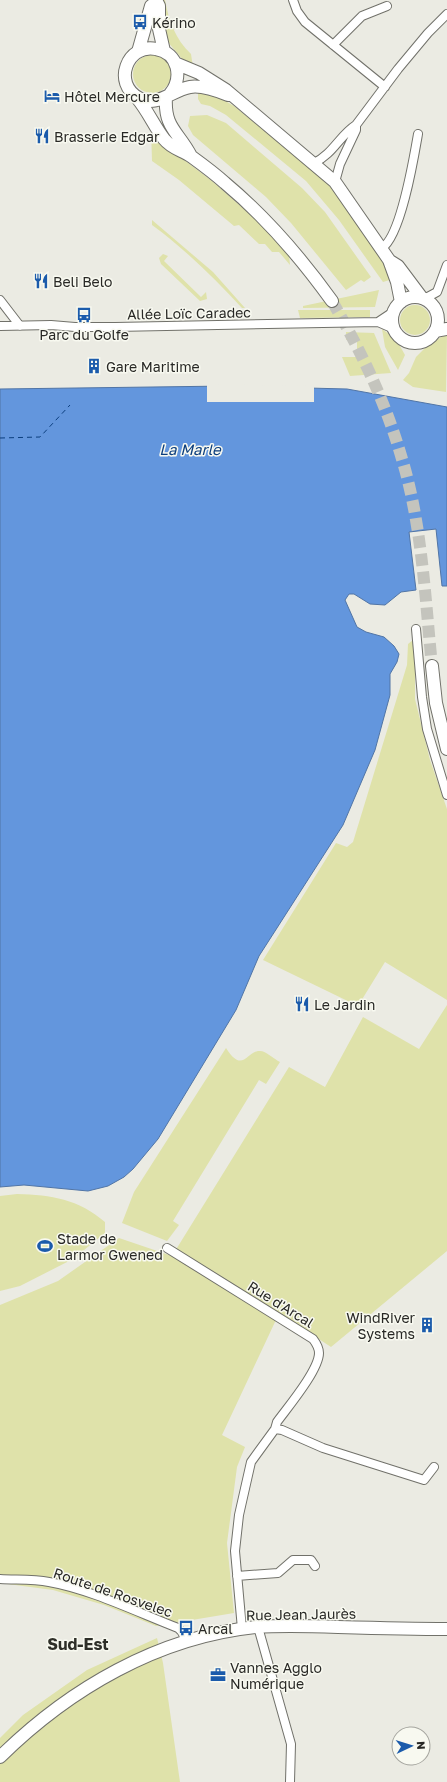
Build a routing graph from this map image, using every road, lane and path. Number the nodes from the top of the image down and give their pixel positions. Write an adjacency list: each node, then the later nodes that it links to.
1 (293, 0): 5 (street)
2 (156, 1): 6 (main road); 7 (main road)
3 (387, 6): 5 (street)
4 (447, 14): 9 (street)
5 (334, 45): 9 (street)
6 (164, 51): 7 (main road); 8 (main road)
7 (138, 52): 11 (main road)
8 (175, 63): 10 (main road); 12 (main road)
9 (385, 87): 13 (street)
10 (168, 95): 11 (main road); 12 (main road); 15 (main road)
11 (137, 98): 15 (main road)
12 (240, 102): 16 (main road)
13 (356, 124): 16 (street); 17 (street)
14 (418, 134): 18 (street)
15 (191, 156): 23 (main road)
16 (314, 163): 17 (main road)
17 (335, 182): 18 (main road)
18 (382, 248): 19 (main road)
19 (389, 260): 22 (main road); 24 (main road)
20 (447, 265): 22 (street)
21 (0, 300): 29 (street)
22 (425, 300): 24 (main road); 26 (main road); 32 (main road)
23 (332, 301)
24 (401, 302): 25 (main road)
25 (393, 312): 27 (street); 30 (main road)
26 (447, 314)
27 (378, 322): 29 (street, Allée Loïc Caradec); 30 (street, Allée Loïc Caradec)
28 (0, 326): 29 (street, Allée Loïc Caradec)
29 (20, 326)
30 (394, 329): 32 (main road)
31 (447, 329): 32 (main road)
32 (435, 331)
33 (416, 628): 36 (street)
34 (432, 666): 35 (main road)
35 (447, 749)
36 (447, 795)
37 (167, 1248): 38 (street, Rue d'Arcal)
38 (275, 1429): 39 (street); 41 (street, Rue d'Arcal)
39 (434, 1467)
40 (314, 1566): 41 (street)
41 (237, 1576): 44 (street, Rue d'Arcal)
42 (0, 1579): 46 (street, Route de Rosvelec)
43 (258, 1627): 44 (main road, Rue Jean Jaurès); 45 (main road, Rue Jean Jaurès); 48 (street)
44 (242, 1629): 46 (main road, Rue Jean Jaurès)
45 (447, 1630)
46 (186, 1640): 47 (main road, Rue Jean Jaurès)
47 (0, 1757)
48 (290, 1782)

